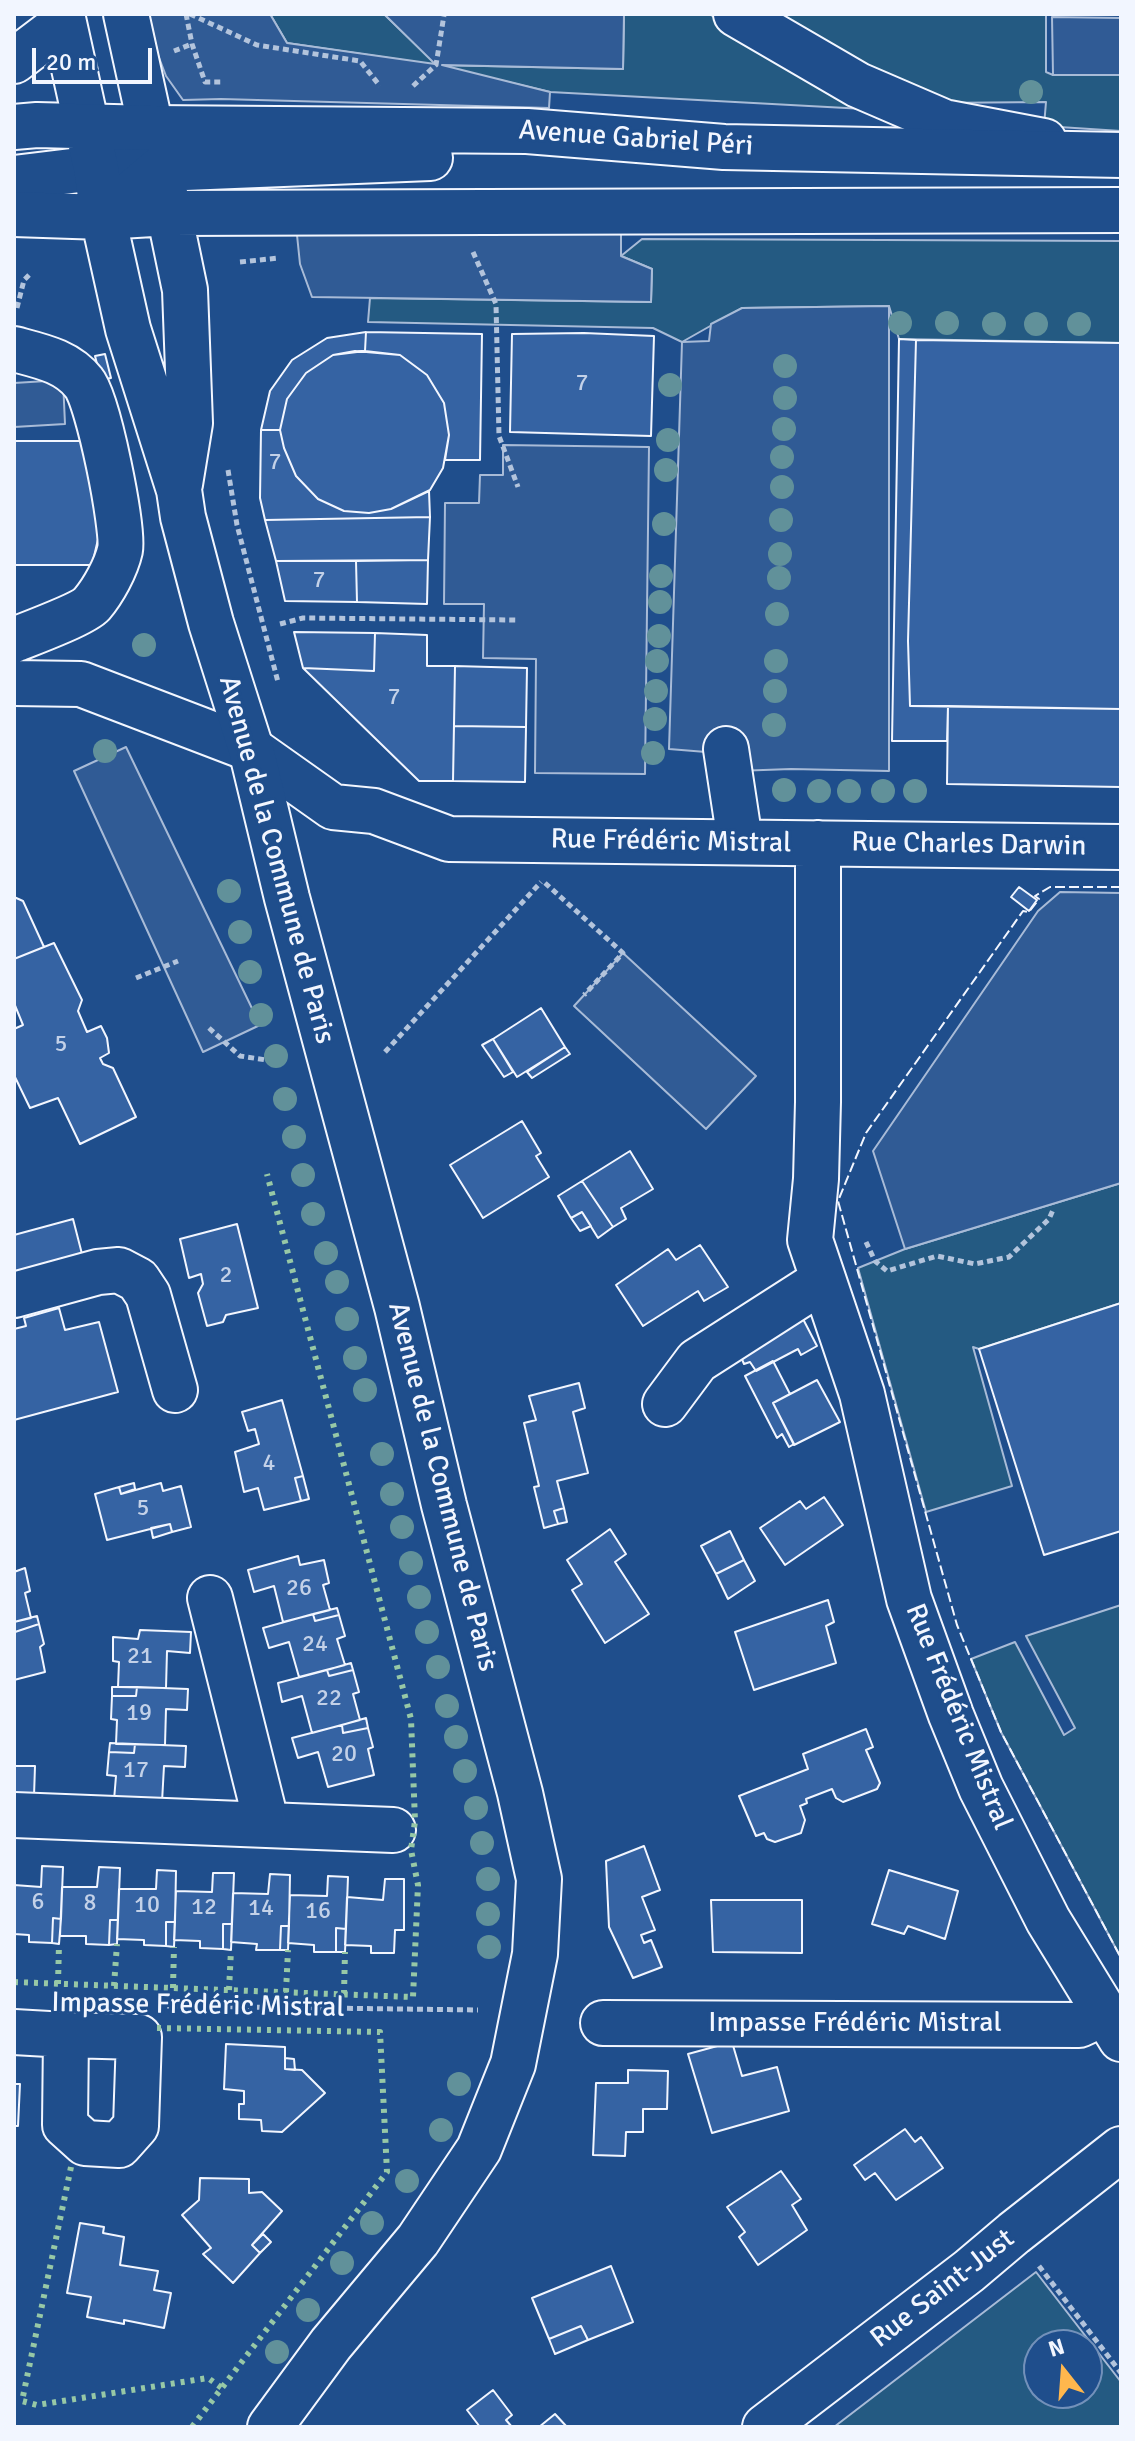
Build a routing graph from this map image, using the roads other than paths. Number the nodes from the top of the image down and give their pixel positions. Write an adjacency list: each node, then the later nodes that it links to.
1 (126, 14): 7 (main road)
2 (736, 14): 8 (main road)
3 (63, 19): 4 (main road); 6 (main road)
4 (14, 61)
5 (14, 127): 6 (main road)
6 (91, 147): 7 (main road); 9 (main road); 13 (main road)
7 (155, 148): 8 (main road, Avenue Gabriel Péri); 11 (main road); 13 (main road)
8 (1121, 155)
9 (14, 178)
10 (1121, 210): 11 (main road)
11 (169, 213): 13 (main road); 15 (main road, Avenue de la Commune de Paris)
12 (14, 214): 13 (main road)
13 (103, 217): 15 (main road, Avenue de la Commune de Paris)
14 (14, 349): 16 (main road)
15 (179, 490): 18 (main road, Avenue de la Commune de Paris)
16 (14, 640)
17 (14, 683): 18 (main road, Rue Frédéric Mistral)
18 (251, 749): 20 (main road, Rue Frédéric Mistral); 36 (main road, Avenue de la Commune de Paris)
19 (726, 749): 20 (main road)
20 (740, 841): 21 (main road, Rue Frédéric Mistral)
21 (818, 843): 22 (main road, Rue Charles Darwin); 23 (main road, Rue Frédéric Mistral)
22 (1121, 847)
23 (822, 1281): 26 (main road); 32 (main road, Rue Frédéric Mistral)
24 (14, 1295): 25 (main road)
25 (175, 1390)
26 (665, 1404)
27 (210, 1598): 29 (main road)
28 (14, 1815): 29 (main road)
29 (267, 1825): 30 (main road)
30 (393, 1830)
31 (603, 2023): 32 (main road, Impasse Frédéric Mistral)
32 (1113, 2026)
33 (14, 2032): 34 (main road)
34 (66, 2035)
35 (1121, 2149): 37 (main road, Rue Saint-Just)
36 (270, 2427)
37 (765, 2427)

